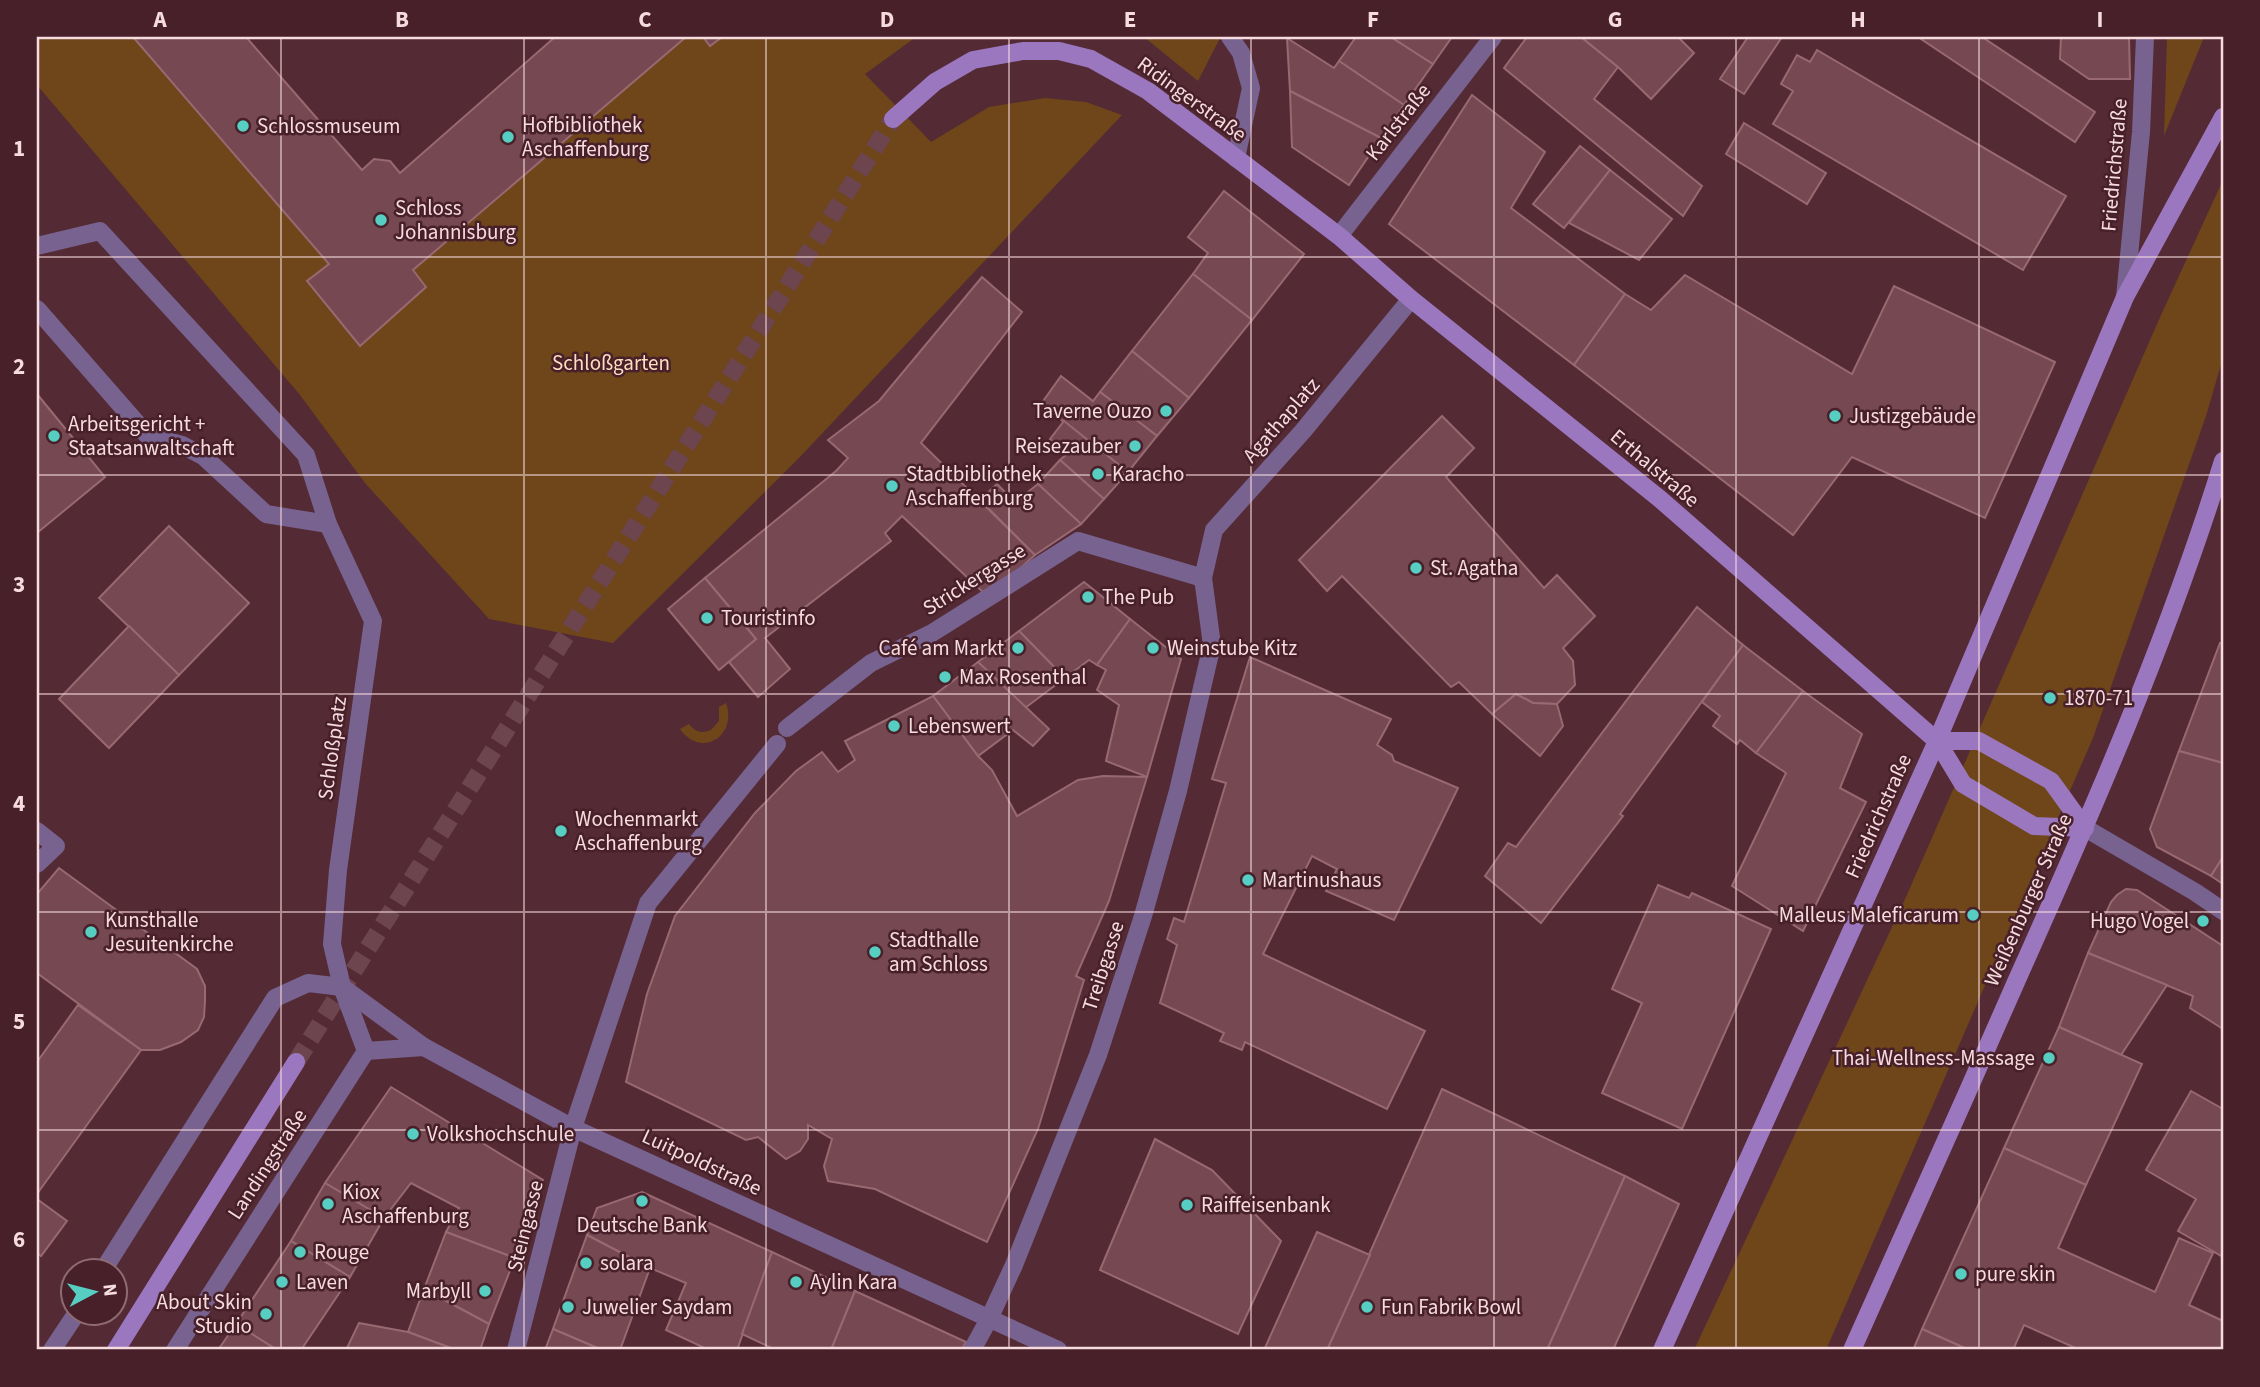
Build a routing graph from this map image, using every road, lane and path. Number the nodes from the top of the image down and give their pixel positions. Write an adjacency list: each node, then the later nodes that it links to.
1 (1230, 37): 6 (street)
2 (1493, 37): 7 (street, Karlstraße)
3 (2145, 37): 9 (street, Friedrichstraße)
4 (2223, 117): 9 (main road, Friedrichstraße)
5 (892, 119): 6 (main road, Ridingerstraße)
6 (1236, 158): 7 (main road, Ridingerstraße)
7 (1339, 236): 10 (main road, Erthalstraße)
8 (37, 246): 13 (street, Schloßplatz)
9 (2125, 297): 15 (main road, Friedrichstraße)
10 (1410, 299): 14 (street, Agathaplatz); 15 (main road, Erthalstraße)
11 (37, 309): 13 (street)
12 (2223, 461): 16 (main road, Weißenburger Straße)
13 (328, 524): 20 (street, Schloßplatz)
14 (1203, 578): 24 (street, Strickergasse); 27 (street, Treibgasse)
15 (1937, 741): 16 (main road, Erthalstraße); 16 (main road, Erthalstraße); 35 (main road, Friedrichstraße)
16 (2085, 828): 19 (street, Erthalstraße); 36 (main road, Weißenburger Straße)
17 (37, 831): 18 (street)
18 (37, 864)
19 (2223, 911)
20 (342, 987): 21 (street, Luitpoldstraße); 22 (street); 26 (street)
21 (424, 1047): 22 (street); 25 (street, Luitpoldstraße)
22 (366, 1051): 31 (street, Landingstraße)
23 (296, 1062): 30 (main road, Landingstraße)
24 (590, 1073): 25 (street, Steingasse)
25 (573, 1128): 27 (street, Luitpoldstraße); 32 (street, Steingasse)
26 (111, 1258)
27 (989, 1319): 33 (street, Treibgasse); 34 (street, Luitpoldstraße)
28 (67, 1328): 29 (street)
29 (52, 1350)
30 (116, 1350)
31 (175, 1350)
32 (516, 1350)
33 (971, 1350)
34 (1058, 1350)
35 (1662, 1350)
36 (1852, 1350)

